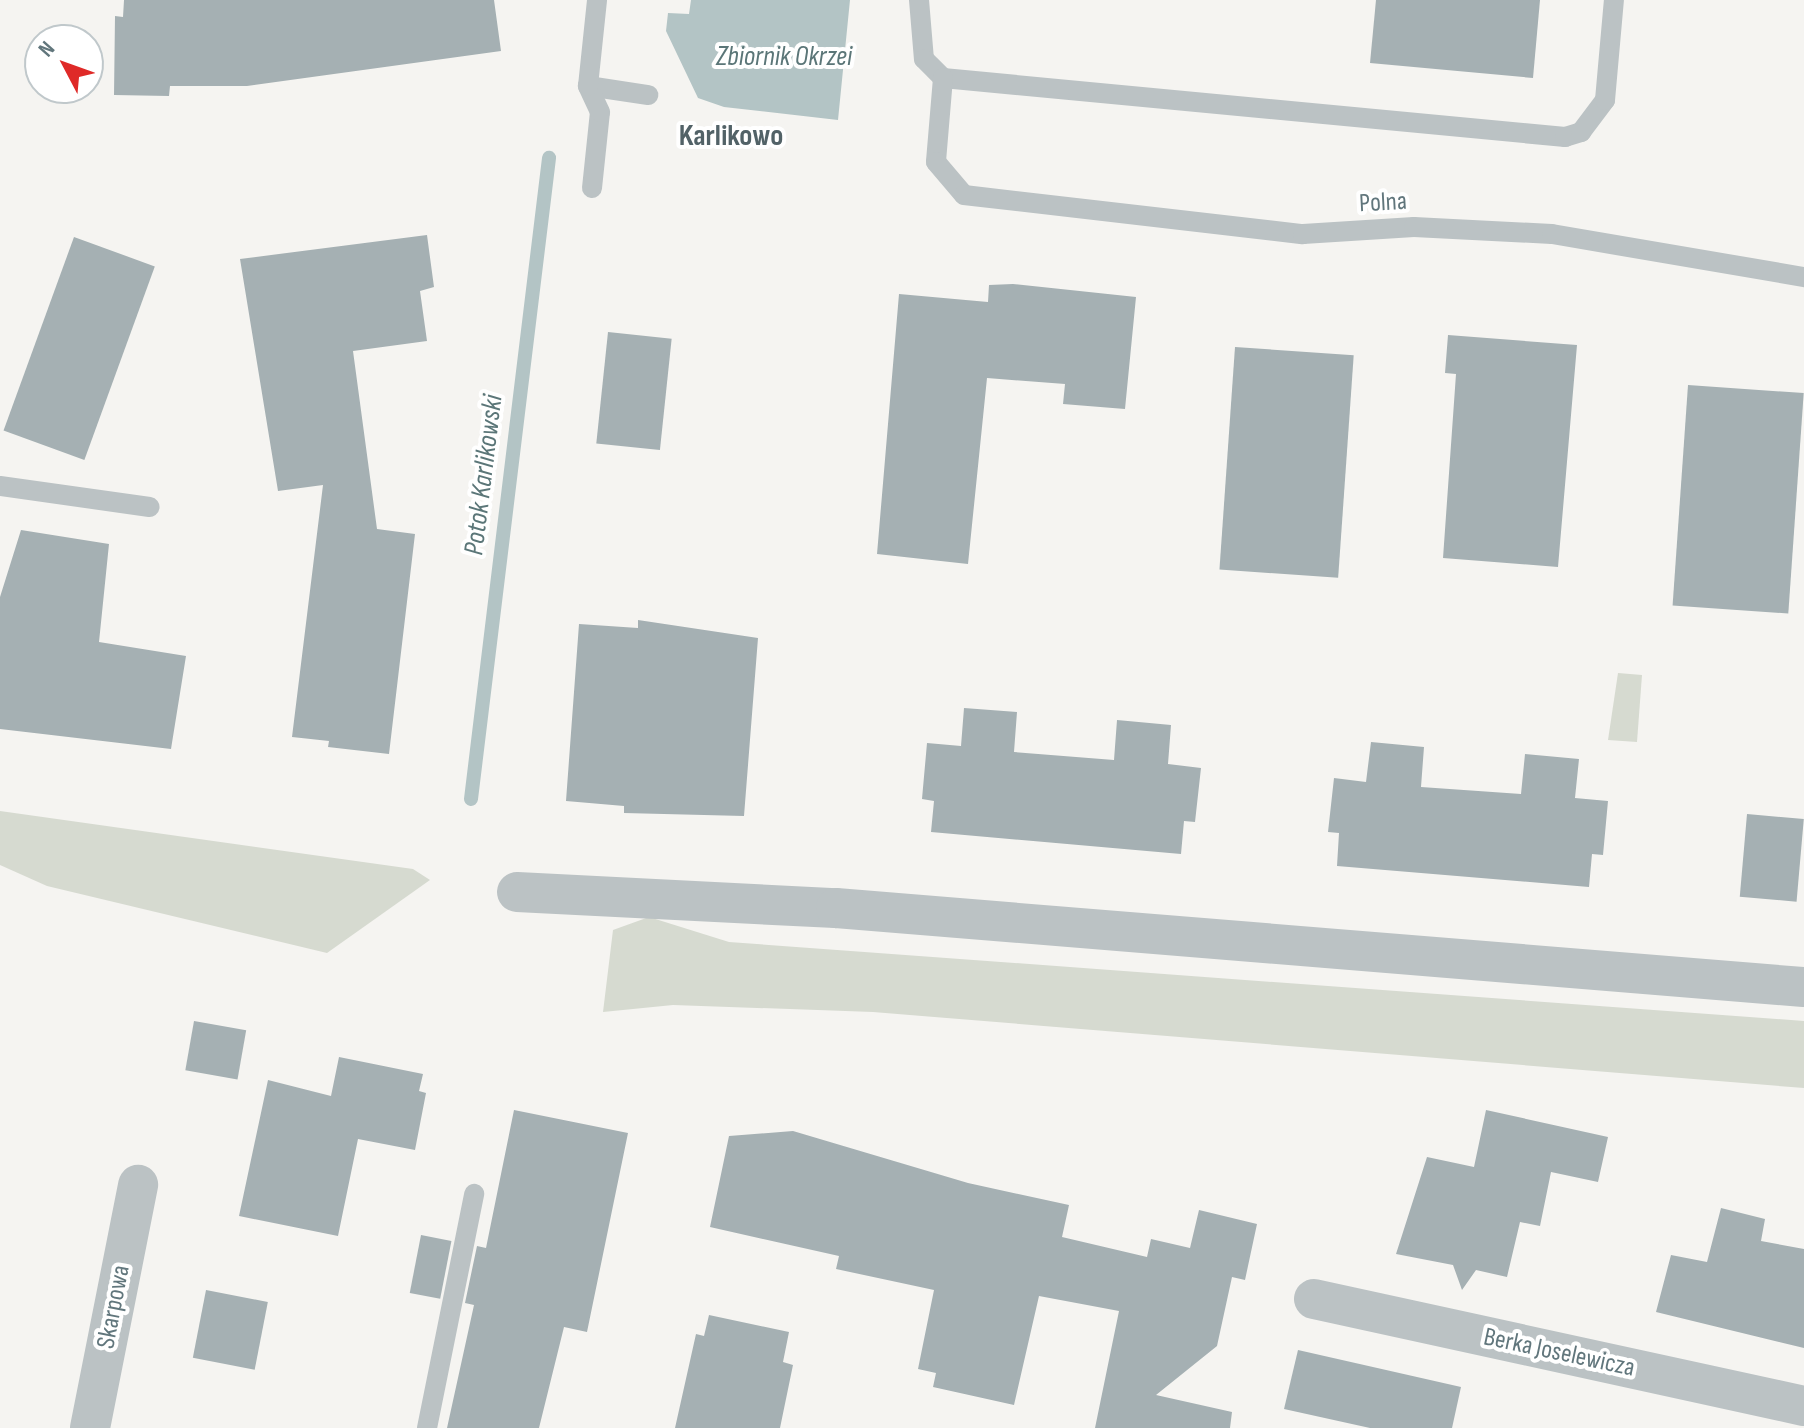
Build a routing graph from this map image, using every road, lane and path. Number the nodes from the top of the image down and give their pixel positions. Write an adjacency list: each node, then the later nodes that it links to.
1 (597, 0): 5 (lane)
2 (919, 0): 4 (lane)
3 (1614, 0): 4 (lane)
4 (943, 78): 8 (lane, Polna)
5 (588, 86): 6 (lane); 7 (lane)
6 (648, 95)
7 (592, 188)
8 (1804, 277)
9 (0, 486): 10 (lane)
10 (150, 507)
11 (517, 892): 12 (street)
12 (1804, 987)
13 (138, 1185): 17 (street, Skarpowa)
14 (474, 1194): 18 (lane)
15 (1314, 1299): 16 (street, Berka Joselewicza)
16 (1804, 1406)
17 (90, 1428)
18 (427, 1428)

